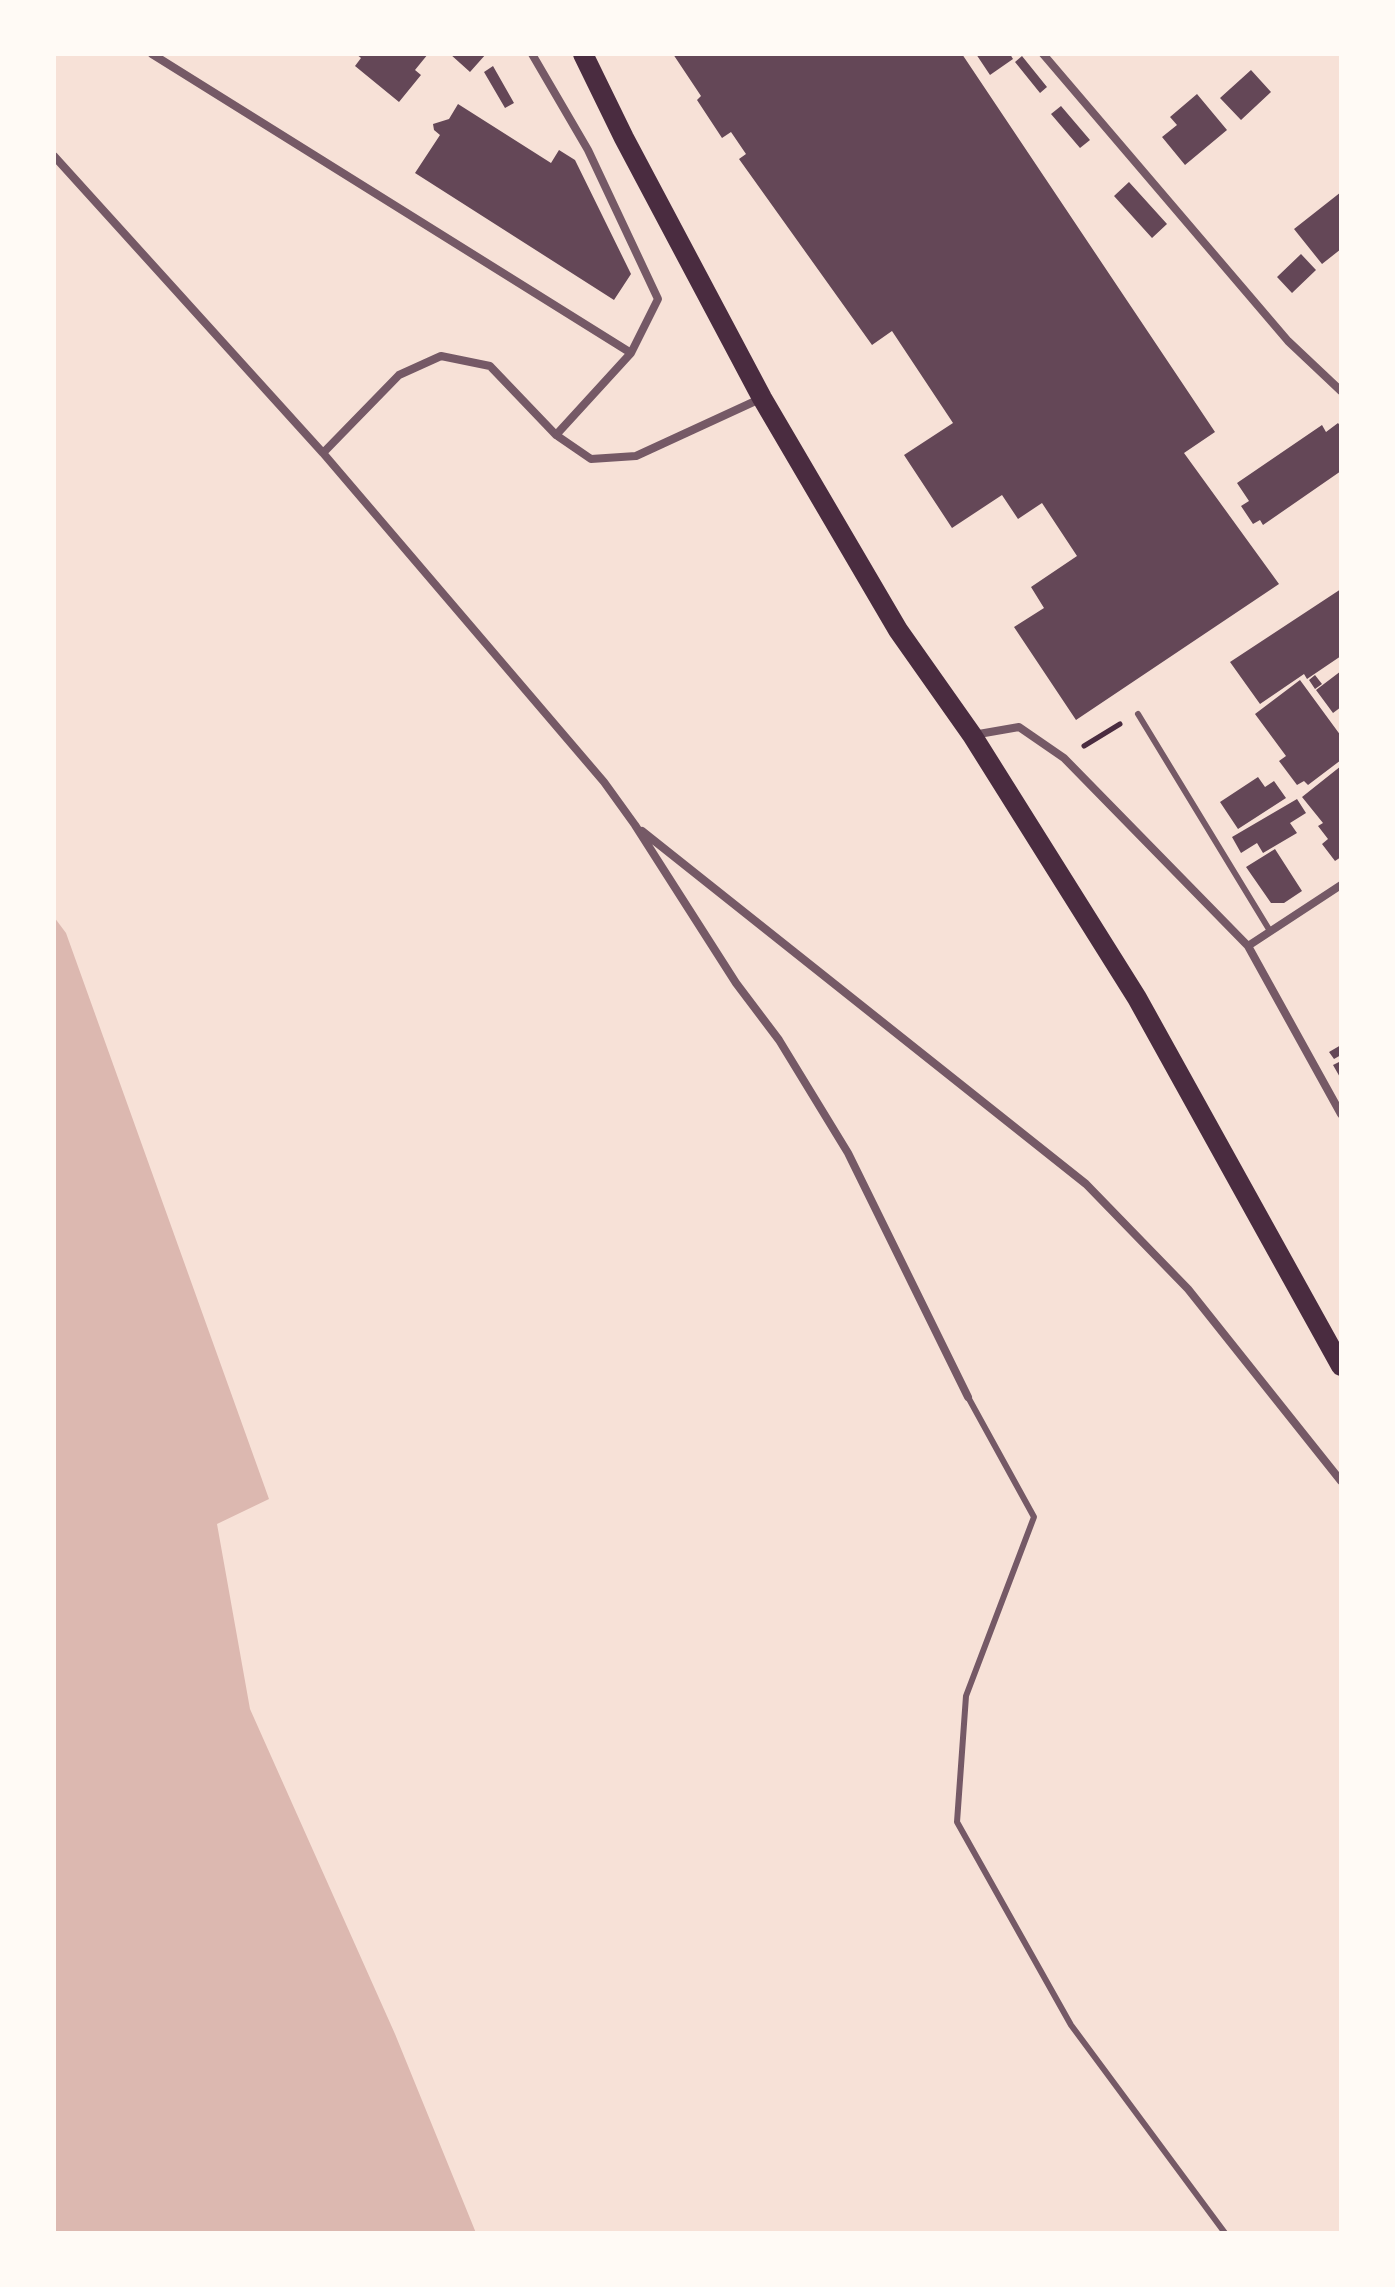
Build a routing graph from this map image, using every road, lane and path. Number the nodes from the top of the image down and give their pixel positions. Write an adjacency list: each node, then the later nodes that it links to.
1 (152, 54): 6 (street)
2 (532, 54): 6 (street)
3 (583, 54): 8 (main road)
4 (1043, 54): 7 (street)
5 (54, 156): 10 (street)
6 (631, 353): 9 (street)
7 (1341, 391)
8 (762, 398): 9 (street); 12 (main road)
9 (556, 435): 10 (street)
10 (323, 453): 14 (street)
11 (1138, 714): 13 (path); 16 (lane)
12 (972, 735): 13 (street); 19 (main road)
13 (1064, 758): 17 (street)
14 (635, 825): 20 (street); 21 (street)
15 (1341, 885): 16 (street)
16 (1270, 931): 17 (street)
17 (1248, 946): 18 (street)
18 (1341, 1114)
19 (1341, 1366)
20 (968, 1397): 22 (lane)
21 (1341, 1481)
22 (1225, 2233)

